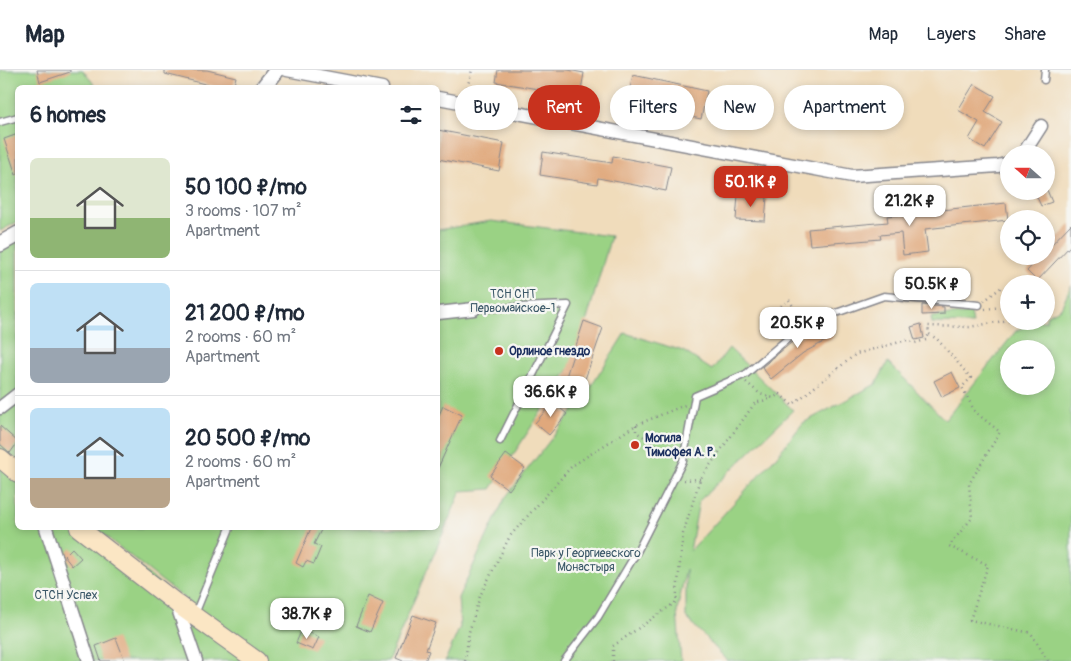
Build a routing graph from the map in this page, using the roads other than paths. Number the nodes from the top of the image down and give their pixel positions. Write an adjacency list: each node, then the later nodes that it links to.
1 (277, 70): 5 (street)
2 (287, 70): 6 (street)
3 (1045, 70): 4 (lane)
4 (1044, 80)
5 (264, 85)
6 (366, 85)
7 (440, 98): 12 (street)
8 (15, 118): 9 (lane)
9 (0, 122)
10 (1041, 126): 11 (street)
11 (1029, 145)
12 (1000, 165)
13 (15, 236): 14 (street)
14 (0, 244)
15 (980, 304): 31 (lane)
16 (474, 309): 17 (street); 20 (lane)
17 (440, 313)
18 (15, 396): 19 (street)
19 (0, 408)
20 (500, 441)
21 (0, 458): 22 (main road)
22 (15, 470)
23 (47, 530): 28 (street)
24 (82, 530): 26 (main road)
25 (229, 530): 27 (lane)
26 (176, 603): 27 (main road); 29 (street)
27 (194, 617): 30 (main road)
28 (89, 661)
29 (196, 661)
30 (257, 661)
31 (564, 661)

